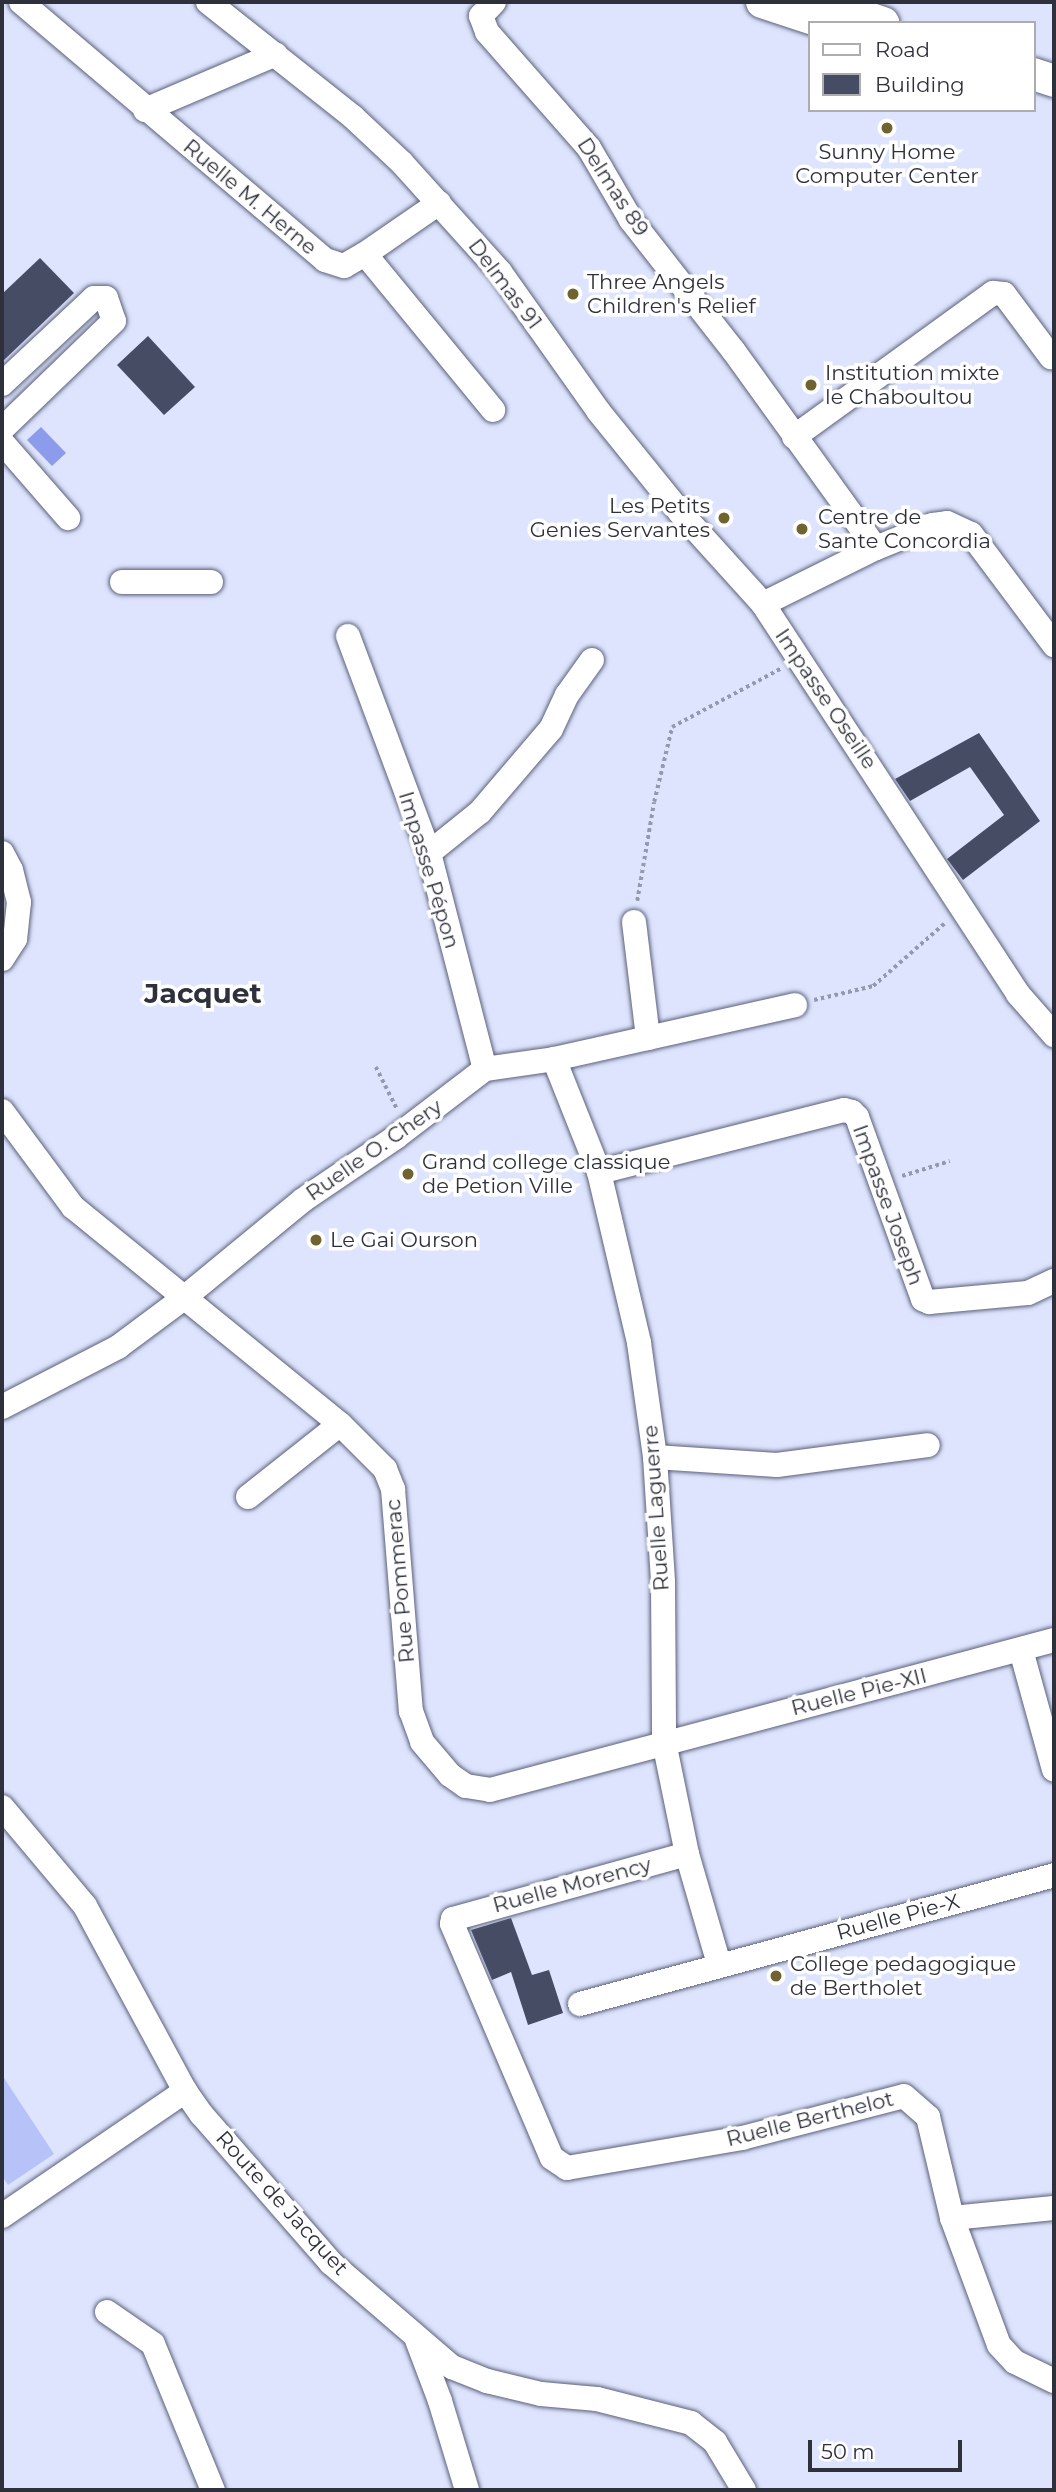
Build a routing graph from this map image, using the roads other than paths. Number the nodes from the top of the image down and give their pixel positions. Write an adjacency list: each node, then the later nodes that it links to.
1 (21, 2): 13 (street, Ruelle M. Herne)
2 (208, 2): 8 (street, Delmas 91)
3 (494, 2): 22 (street, Delmas 89)
4 (762, 2): 6 (main road)
5 (822, 2): 7 (main road)
6 (820, 21)
7 (877, 21)
8 (276, 54): 13 (street); 14 (street, Delmas 91)
9 (1035, 75): 10 (main road)
10 (1054, 81)
11 (1035, 93): 12 (main road)
12 (1054, 99)
13 (145, 110): 15 (street, Ruelle M. Herne)
14 (439, 203): 15 (street, Ruelle M. Herne); 28 (street, Delmas 91)
15 (365, 254): 19 (street)
16 (1051, 357): 22 (street)
17 (2, 384): 20 (street)
18 (2, 392): 20 (street)
19 (493, 410)
20 (19, 411): 21 (street)
21 (2, 429)
22 (794, 437): 25 (street, Delmas 89)
23 (2, 442): 24 (street)
24 (68, 518)
25 (876, 548): 28 (street); 30 (street)
26 (122, 582): 27 (street)
27 (211, 582)
28 (762, 604): 37 (street, Impasse Oseille)
29 (348, 636): 33 (street, Impasse Pépon)
30 (1054, 645)
31 (592, 660): 33 (street)
32 (2, 853): 35 (street)
33 (429, 853): 40 (street, Impasse Pépon)
34 (634, 922): 38 (street)
35 (2, 959)
36 (795, 1005): 38 (street, Ruelle O. Chery)
37 (1045, 1026)
38 (648, 1038): 39 (street, Ruelle O. Chery)
39 (554, 1059): 40 (street, Ruelle O. Chery); 42 (street, Ruelle Laguerre)
40 (485, 1069): 44 (street, Ruelle O. Chery)
41 (2, 1111): 44 (street, Rue Pommerac)
42 (600, 1172): 43 (street, Impasse Joseph); 48 (street, Ruelle Laguerre)
43 (1054, 1281)
44 (185, 1297): 45 (street, Ruelle O. Chery); 46 (street, Rue Pommerac)
45 (2, 1406)
46 (340, 1424): 49 (street); 52 (street, Rue Pommerac)
47 (928, 1445): 48 (street)
48 (655, 1457): 52 (street, Ruelle Laguerre)
49 (248, 1497)
50 (1054, 1640): 51 (street, Ruelle Pie-XII)
51 (1021, 1650): 52 (street, Ruelle Pie-XII); 53 (street)
52 (664, 1742): 55 (street, Ruelle Laguerre)
53 (1054, 1770)
54 (2, 1808): 59 (street, Route de Jacquet)
55 (687, 1854): 57 (street, Ruelle Laguerre); 60 (street, Ruelle Morency)
56 (1054, 1875): 57 (street, Ruelle Pie-X)
57 (719, 1964): 58 (street, Ruelle Pie-X)
58 (580, 2004)
59 (185, 2091): 62 (street); 65 (street, Route de Jacquet)
60 (552, 2158): 63 (street, Ruelle Berthelot)
61 (1054, 2208): 63 (street)
62 (2, 2216)
63 (952, 2218): 66 (street, Ruelle Berthelot)
64 (107, 2312): 67 (street)
65 (416, 2339): 68 (street); 69 (street, Route de Jacquet)
66 (1054, 2381)
67 (213, 2490)
68 (467, 2490)
69 (744, 2490)

